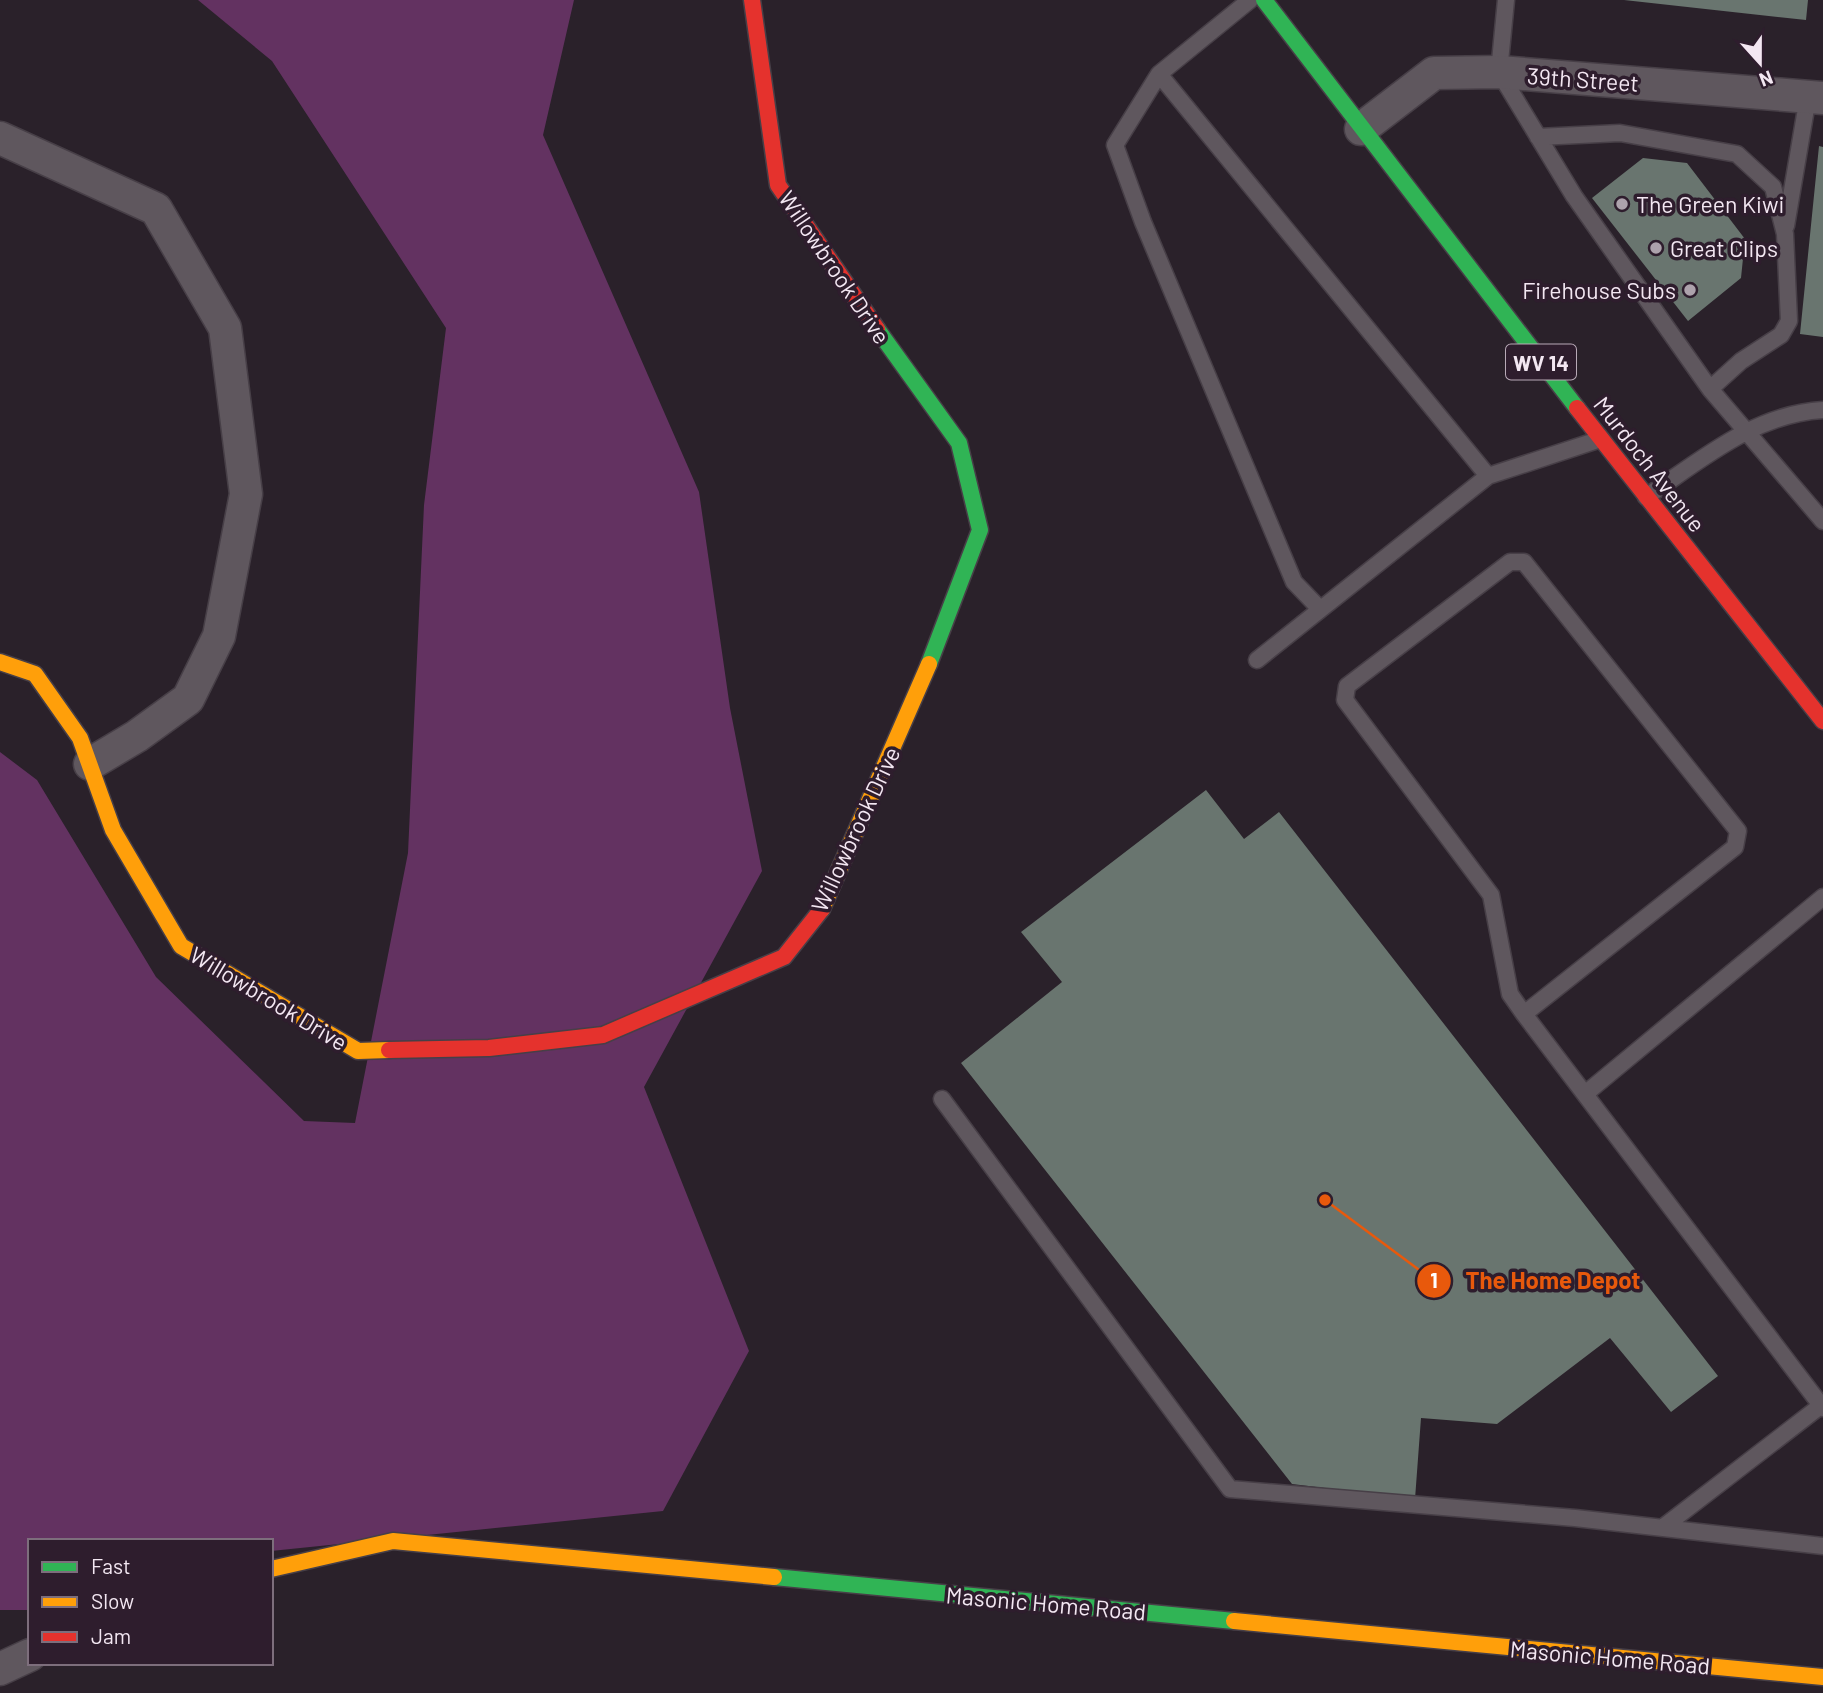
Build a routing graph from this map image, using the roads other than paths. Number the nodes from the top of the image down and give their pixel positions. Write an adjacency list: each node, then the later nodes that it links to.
1 (752, 0): 23 (street, Willowbrook Drive)
2 (1250, 0): 6 (lane)
3 (1264, 0): 8 (street, Murdoch Avenue / WV 14)
4 (1506, 0): 5 (lane)
5 (1499, 72): 7 (street, 39th Street); 8 (street, 39th Street); 10 (lane)
6 (1159, 74): 16 (lane); 19 (lane)
7 (1816, 98): 11 (lane)
8 (1361, 129): 15 (street, Murdoch Avenue / WV 14)
9 (0, 138): 23 (street)
10 (1538, 138): 11 (lane); 12 (lane)
11 (1785, 234): 12 (lane)
12 (1710, 389): 14 (lane)
13 (1823, 410): 14 (lane)
14 (1744, 432): 17 (lane); 18 (lane)
15 (1601, 439): 16 (lane); 17 (street, Murdoch Avenue / WV 14)
16 (1488, 476): 19 (lane)
17 (1646, 497): 22 (street, Murdoch Avenue / WV 14)
18 (1823, 521)
19 (1320, 609): 20 (lane)
20 (1257, 660)
21 (0, 662): 23 (street, Willowbrook Drive)
22 (1823, 721)
23 (90, 764)
24 (1823, 897): 26 (lane)
25 (1524, 1014): 25 (lane); 26 (lane)
26 (1585, 1094): 28 (lane)
27 (942, 1099): 29 (lane)
28 (1822, 1406): 29 (lane)
29 (1662, 1528): 30 (lane)
30 (1823, 1546)
31 (273, 1569): 34 (street, Masonic Home Road)
32 (28, 1657): 33 (street)
33 (0, 1669)
34 (1823, 1677)

